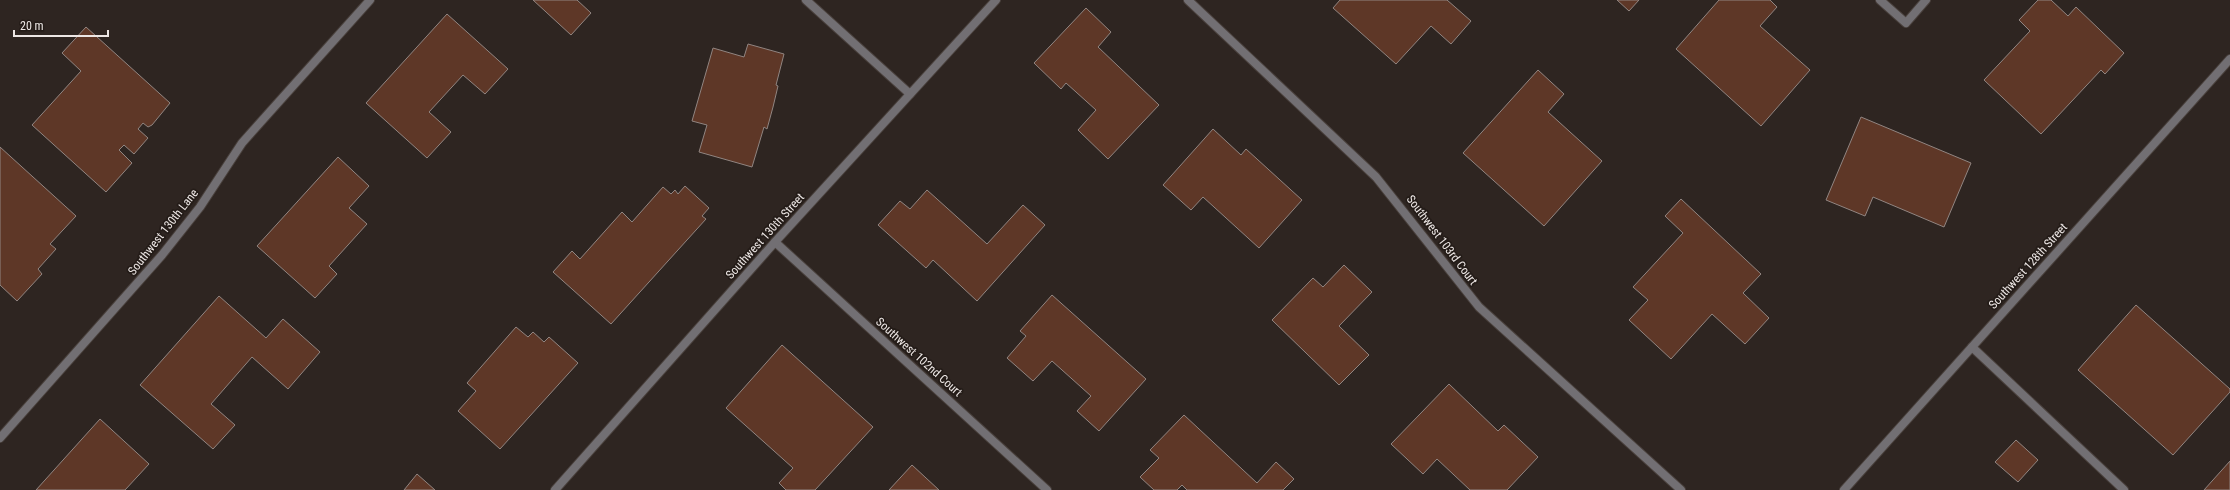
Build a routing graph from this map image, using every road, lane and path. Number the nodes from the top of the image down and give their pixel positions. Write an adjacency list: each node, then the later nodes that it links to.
1 (370, 0): 11 (street, Southwest 130th Lane)
2 (806, 0): 8 (street)
3 (996, 0): 8 (street, Southwest 130th Street)
4 (1188, 0): 14 (street, Southwest 103rd Court)
5 (1880, 0): 6 (street)
6 (1926, 0)
7 (2230, 59): 10 (street, Southwest 128th Street)
8 (910, 94): 9 (street, Southwest 130th Street)
9 (775, 242): 12 (street, Southwest 130th Street); 13 (street, Southwest 102nd Court)
10 (1972, 347): 15 (street, Southwest 128th Street); 16 (street)
11 (0, 438)
12 (555, 490)
13 (1047, 490)
14 (1681, 490)
15 (1844, 490)
16 (2124, 490)

